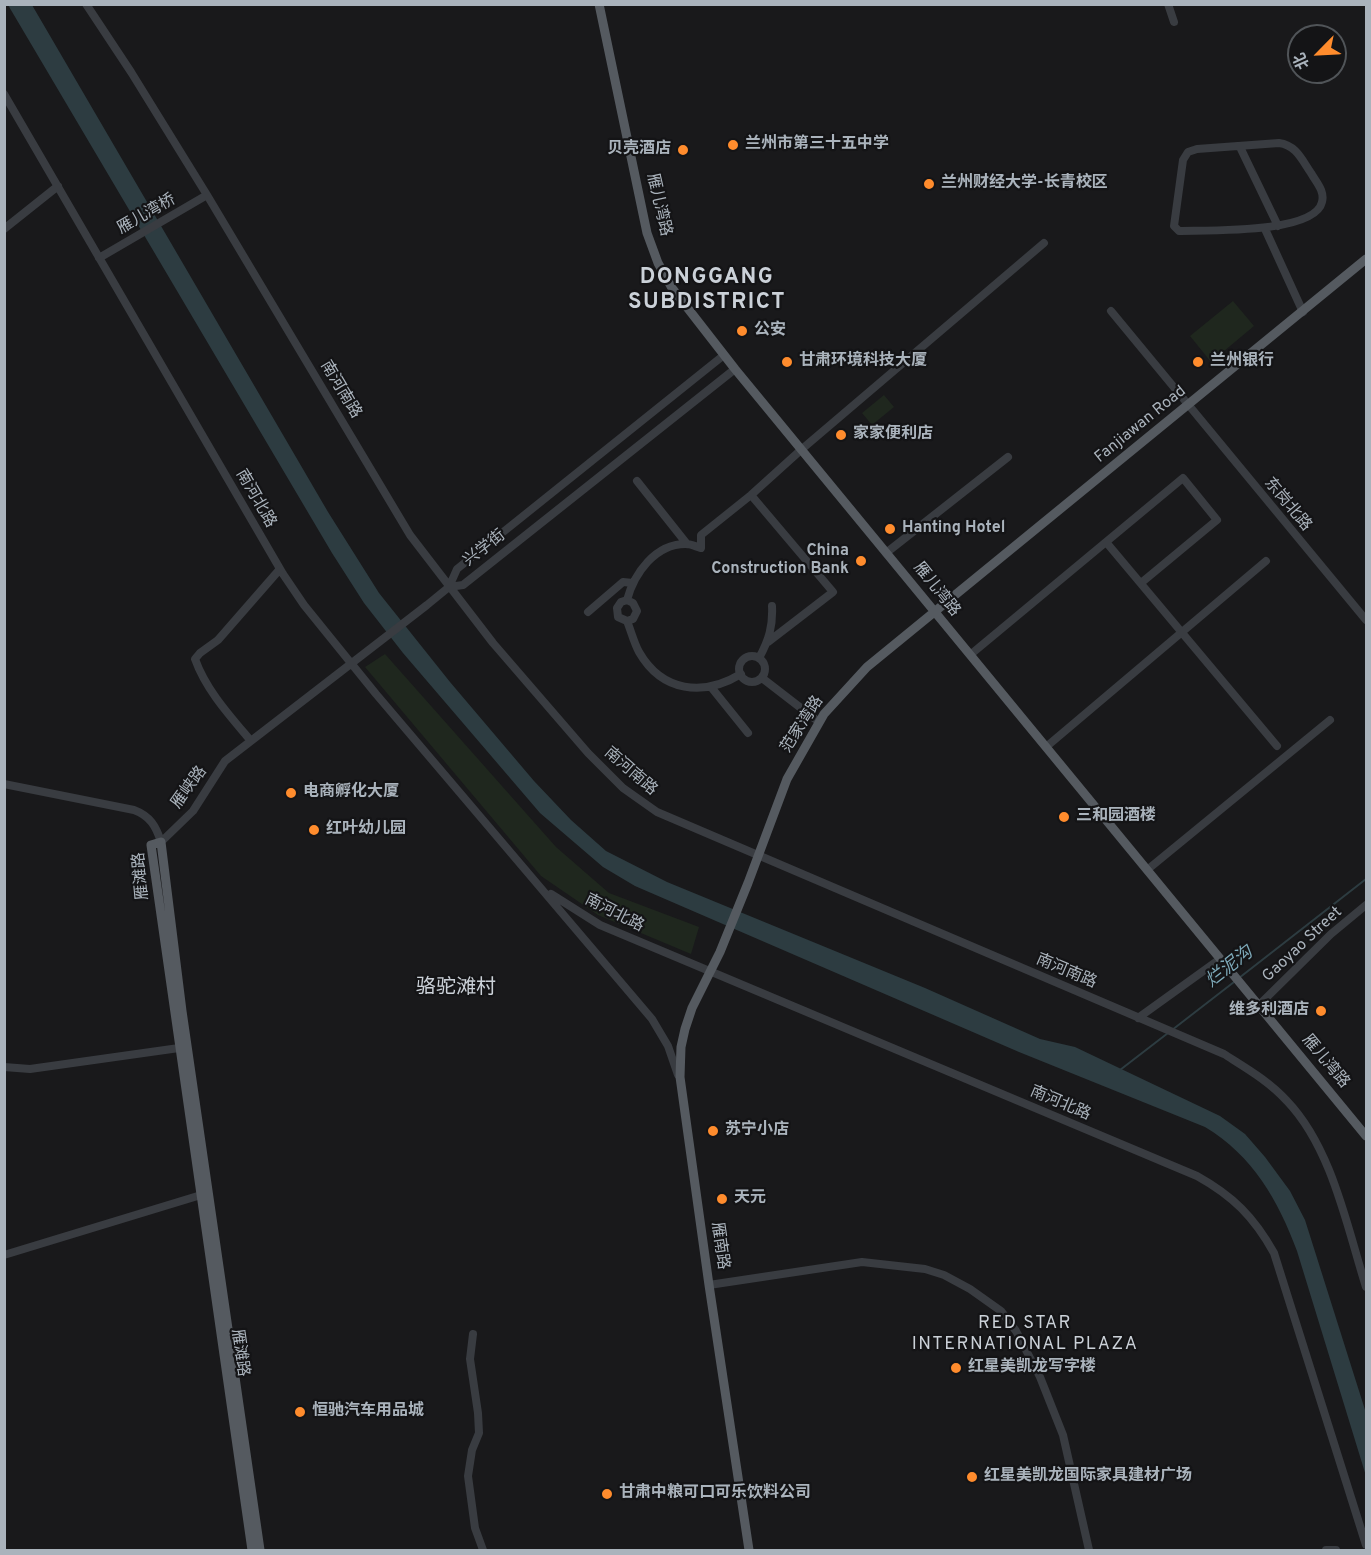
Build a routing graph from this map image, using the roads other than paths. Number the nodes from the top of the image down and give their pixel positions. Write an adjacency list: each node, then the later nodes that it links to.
1 (86, 4): 8 (street, 南河南路)
2 (599, 4): 17 (main road, 雁儿湾路)
3 (1168, 4): 4 (street)
4 (1174, 22)
5 (4, 94): 7 (street, 南河北路)
6 (1240, 147): 9 (street); 9 (street); 10 (street)
7 (58, 186): 11 (street); 13 (street, 南河北路)
8 (207, 195): 13 (street, 雁儿湾桥); 31 (street, 南河南路)
9 (1278, 226): 10 (street)
10 (1265, 228): 16 (street)
11 (4, 229)
12 (1044, 243): 20 (street)
13 (99, 258): 28 (street, 南河北路)
14 (1366, 259): 16 (main road, Fanjiawan Road)
15 (1110, 311): 19 (street, 东岗北路)
16 (1303, 312): 19 (main road, Fanjiawan Road)
17 (724, 356): 18 (main road, 雁儿湾路); 31 (street, 兴学街)
18 (735, 369): 20 (main road, 雁儿湾路); 31 (street, 兴学街)
19 (1188, 406): 35 (main road, Fanjiawan Road); 36 (street, 东岗北路)
20 (802, 449): 23 (street); 26 (main road, 雁儿湾路)
21 (1008, 457): 26 (street)
22 (637, 481): 25 (street)
23 (752, 495): 25 (street); 39 (street)
24 (1106, 542): 30 (street); 30 (street); 40 (street)
25 (687, 544): 29 (street)
26 (886, 553): 35 (main road, 雁儿湾路)
27 (1266, 561): 38 (street)
28 (280, 568): 42 (street, 南河北路); 49 (street)
29 (633, 583): 32 (street); 34 (street)
30 (1141, 583): 38 (street)
31 (449, 587): 42 (street, 雁峡路); 54 (street, 南河南路)
32 (627, 600): 37 (street); 37 (street)
33 (772, 606): 39 (street)
34 (588, 612)
35 (934, 612): 40 (main road, 雁儿湾路); 47 (main road, 范家湾路)
36 (1366, 619)
37 (627, 621): 45 (street)
38 (1182, 632): 50 (street); 51 (street)
39 (768, 642): 41 (street)
40 (970, 655): 51 (main road, 雁儿湾路)
41 (759, 658): 43 (street); 44 (street)
42 (351, 664): 49 (street, 雁峡路); 56 (street, 南河北路)
43 (741, 674): 44 (street); 45 (street)
44 (762, 678): 47 (street)
45 (711, 687): 48 (street)
46 (1330, 720): 55 (street)
47 (819, 722): 54 (main road, 范家湾路)
48 (748, 733)
49 (250, 741): 53 (street, 雁峡路)
50 (1276, 746)
51 (1046, 747): 55 (main road, 雁儿湾路)
52 (4, 784): 53 (street)
53 (161, 842): 63 (main road, 雁滩路); 74 (main road, 雁滩路)
54 (759, 856): 57 (main road, 范家湾路); 62 (street, 南河南路)
55 (1148, 870): 59 (main road, 雁儿湾路)
56 (535, 881): 60 (street, 南河北路); 65 (street, 南河北路)
57 (748, 883): 60 (main road, 雁南路)
58 (1366, 905): 61 (street, Gaoyao Street)
59 (1222, 961): 61 (main road, 雁儿湾路); 62 (street)
60 (710, 971): 65 (main road, 雁南路); 72 (street, 南河北路)
61 (1259, 1005): 66 (main road, 雁儿湾路)
62 (1141, 1019): 70 (street, 南河南路)
63 (179, 1048): 64 (street); 67 (main road, 雁滩路)
64 (4, 1067)
65 (681, 1085): 69 (main road, 雁南路)
66 (1366, 1136)
67 (201, 1195): 68 (street); 73 (main road, 雁滩路)
68 (4, 1255)
69 (709, 1285): 76 (main road, 雁南路); 77 (street)
70 (1366, 1287)
71 (473, 1334): 75 (street)
72 (1366, 1545)
73 (252, 1551)
74 (260, 1551)
75 (483, 1551)
76 (749, 1551)
77 (1089, 1551)
78 (1326, 1551): 79 (street)
79 (1336, 1551)

